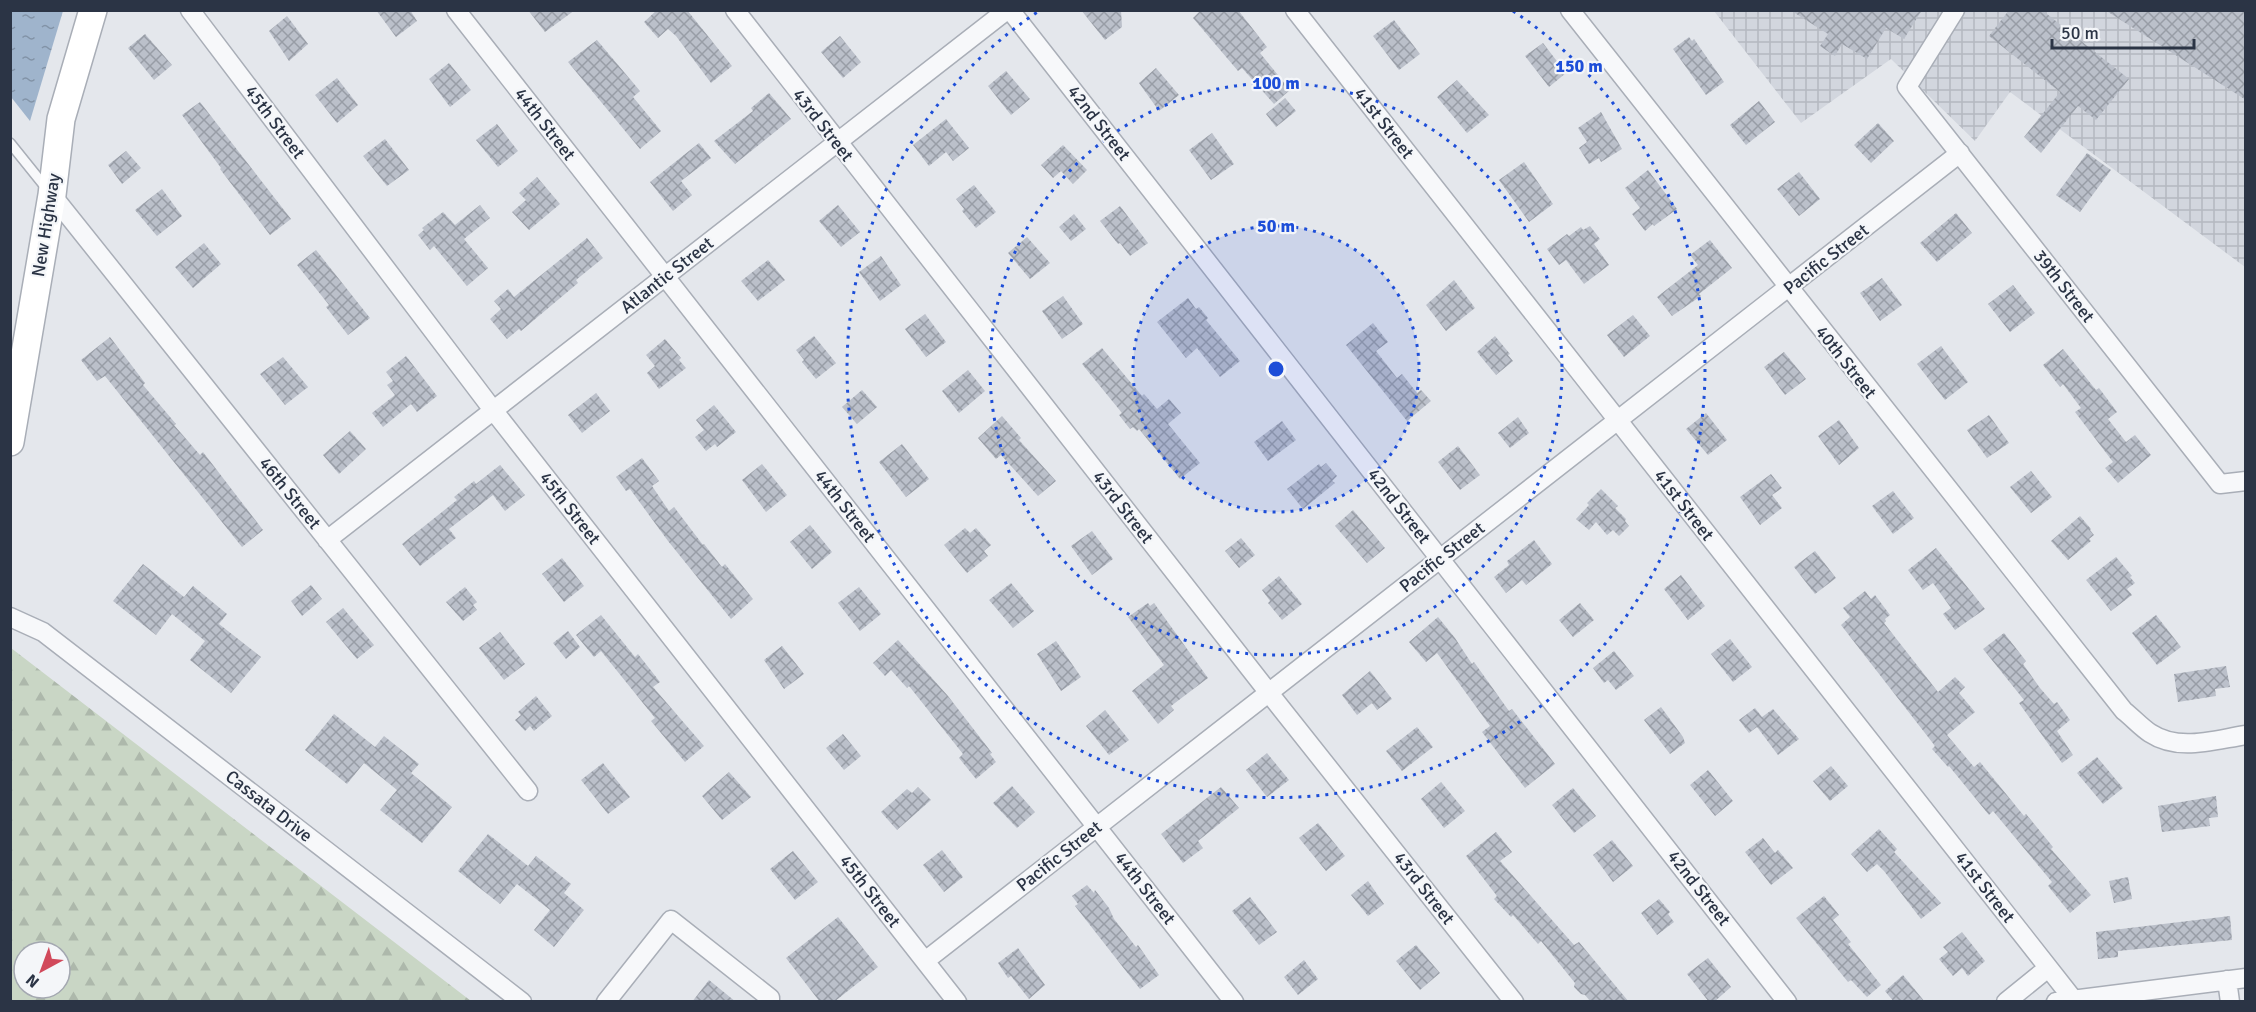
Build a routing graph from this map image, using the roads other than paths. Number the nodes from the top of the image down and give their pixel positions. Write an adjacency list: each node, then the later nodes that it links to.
1 (93, 10): 12 (main road, New Highway)
2 (190, 10): 15 (street, 45th Street)
3 (456, 10): 13 (street, 44th Street)
4 (735, 10): 10 (street, 43rd Street)
5 (1008, 10): 10 (street, Atlantic Street); 20 (street, 42nd Street)
6 (1295, 10): 16 (street, 41st Street)
7 (1570, 10): 14 (street, 40th Street)
8 (1955, 10): 11 (street, 39th Street)
9 (10, 143): 12 (lane)
10 (837, 143): 13 (street, Atlantic Street); 22 (street, 43rd Street)
11 (1960, 153): 14 (street, Pacific Street); 18 (street, 39th Street)
12 (52, 195): 17 (main road, New Highway); 19 (street, 46th Street)
13 (664, 277): 15 (street, Atlantic Street); 25 (street, 44th Street)
14 (1788, 288): 16 (street, Pacific Street); 23 (street, 40th Street)
15 (493, 410): 19 (street, Atlantic Street); 26 (street, 45th Street)
16 (1617, 420): 20 (street, Pacific Street); 27 (street, 41st Street)
17 (10, 442)
18 (2246, 481)
19 (327, 540): 24 (street, 46th Street)
20 (1440, 558): 22 (street, Pacific Street); 37 (street, 42nd Street)
21 (10, 617): 31 (street, Cassata Drive)
22 (1269, 693): 25 (street, Pacific Street); 36 (street, 43rd Street)
23 (2246, 735)
24 (528, 791)
25 (1096, 827): 26 (street, Pacific Street); 35 (street, 44th Street)
26 (925, 961): 34 (street, 45th Street)
27 (2048, 968): 30 (street, 41st Street); 38 (street)
28 (2246, 978): 29 (street)
29 (2227, 980): 30 (street); 39 (street)
30 (2065, 1000)
31 (522, 1002)
32 (606, 1002): 33 (street)
33 (770, 1002)
34 (957, 1002)
35 (1234, 1002)
36 (1514, 1002)
37 (1787, 1002)
38 (2006, 1002)
39 (2230, 1002)

